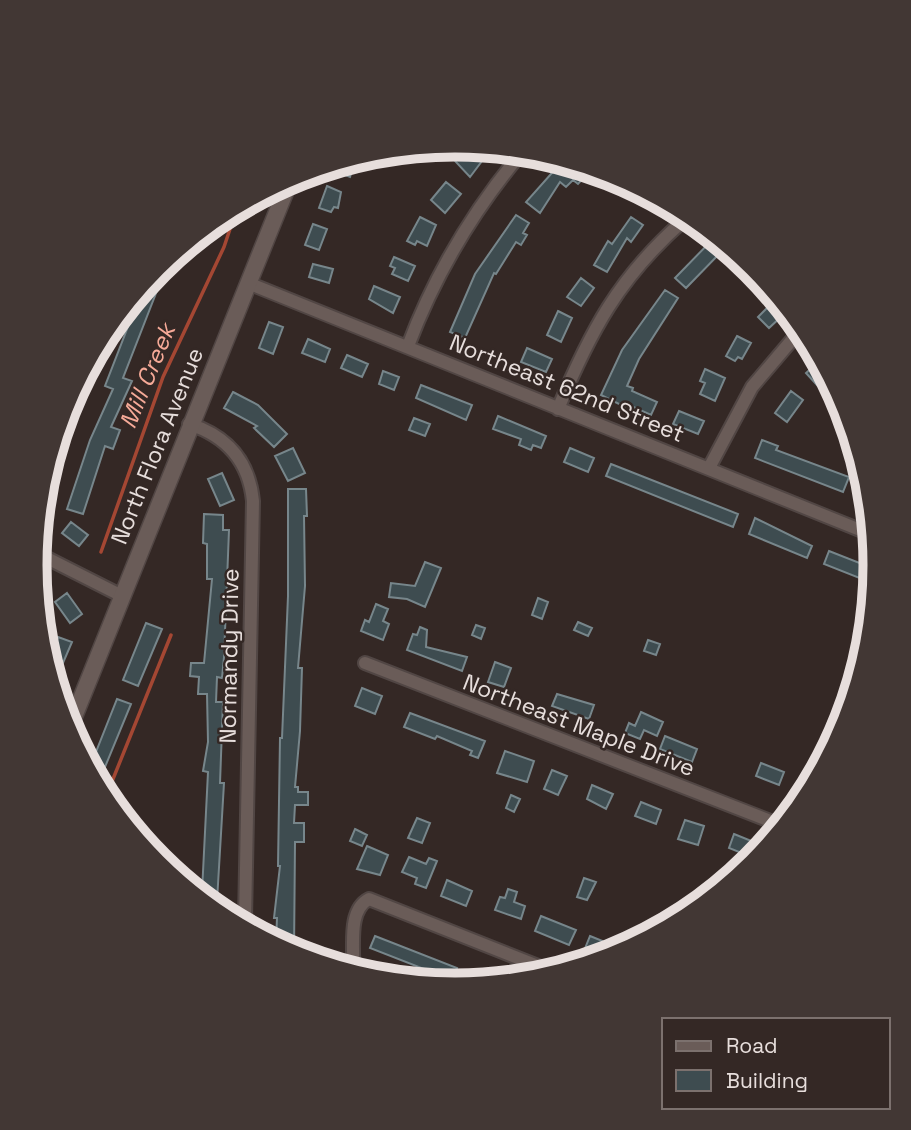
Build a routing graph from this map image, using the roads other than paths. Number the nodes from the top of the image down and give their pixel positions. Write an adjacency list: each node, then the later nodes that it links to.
1 (515, 161): 6 (street)
2 (284, 195): 4 (street, North Flora Avenue)
3 (679, 224): 7 (street)
4 (248, 283): 6 (street, Northeast 62nd Street); 8 (street, North Flora Avenue)
5 (794, 337): 9 (street)
6 (408, 346): 7 (street, Northeast 62nd Street)
7 (558, 409): 9 (street, Northeast 62nd Street)
8 (189, 424): 12 (street, North Flora Avenue); 16 (street, Normandy Drive)
9 (709, 468): 10 (street, Northeast 62nd Street)
10 (862, 531)
11 (47, 558): 12 (street)
12 (122, 596): 14 (street, North Flora Avenue)
13 (365, 663): 15 (street, Northeast Maple Drive)
14 (75, 713)
15 (772, 822)
16 (245, 915)
17 (353, 960): 18 (street)
18 (535, 965)

